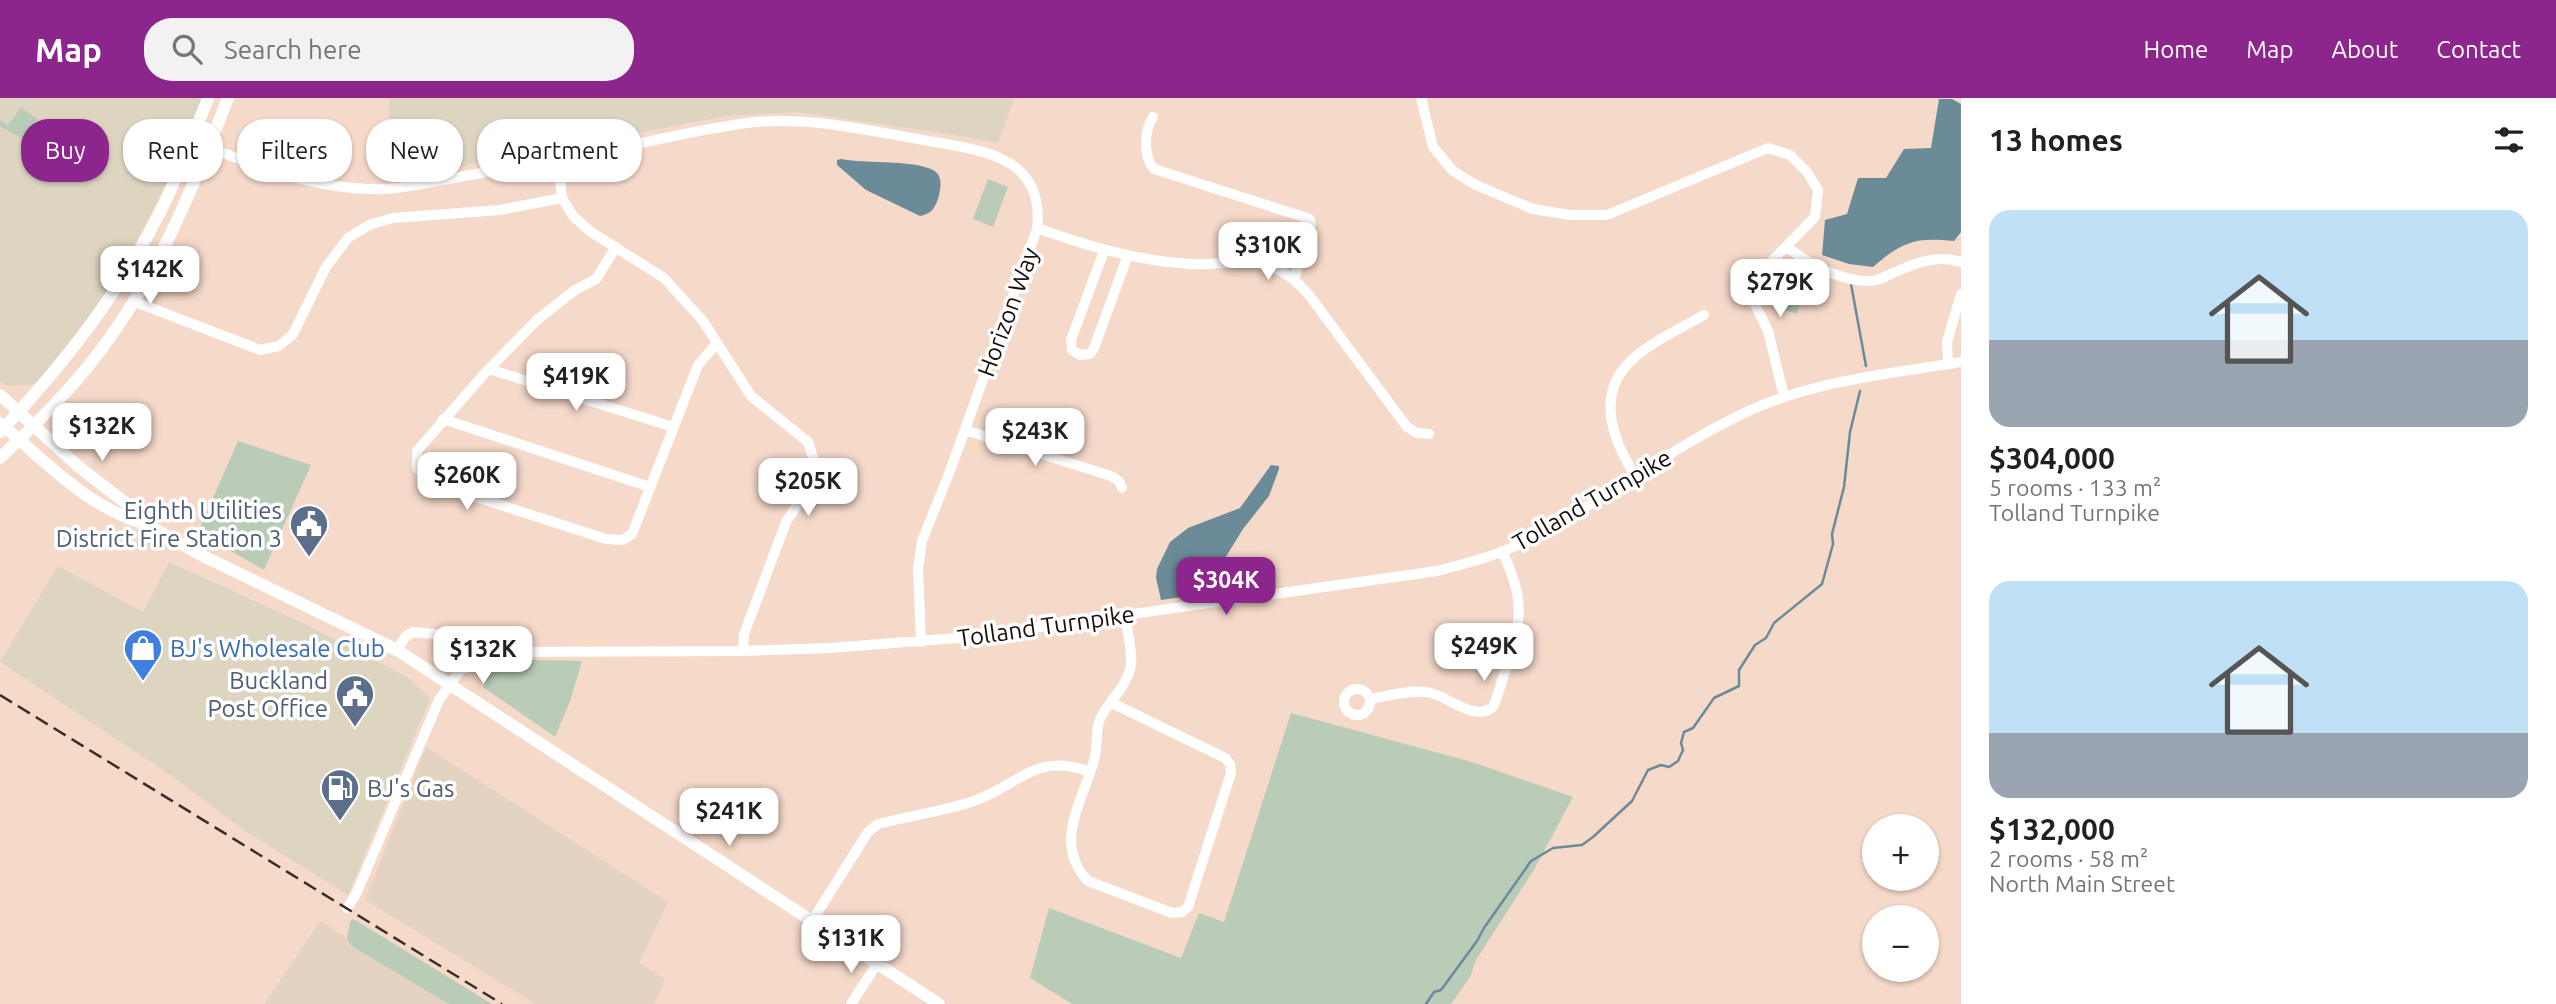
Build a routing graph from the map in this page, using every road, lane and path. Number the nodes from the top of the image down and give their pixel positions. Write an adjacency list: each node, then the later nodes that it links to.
1 (208, 98): 5 (main road)
2 (228, 98): 6 (main road)
3 (1421, 98): 16 (street)
4 (1153, 117): 20 (street)
5 (200, 119)
6 (220, 119)
7 (642, 142): 14 (street, Horizon Way)
8 (223, 153): 9 (street, Horizon Way)
9 (477, 174)
10 (173, 182): 30 (main road)
11 (193, 182): 22 (main road)
12 (560, 182): 13 (street)
13 (562, 198): 15 (street); 22 (street)
14 (1037, 228): 17 (street); 35 (street, Horizon Way)
15 (616, 247): 24 (street); 27 (street)
16 (1787, 247): 19 (street); 29 (street)
17 (1104, 251): 18 (street); 18 (street)
18 (1129, 255): 20 (street)
19 (1961, 262)
20 (1294, 280): 36 (street)
21 (1961, 294): 26 (street)
22 (134, 301): 32 (main road)
23 (1704, 315): 39 (street)
24 (717, 343): 34 (street); 48 (street)
25 (1961, 362): 26 (street, Tolland Turnpike)
26 (1948, 364): 29 (street, Tolland Turnpike)
27 (489, 369): 31 (street); 34 (street)
28 (0, 395): 30 (main road)
29 (1784, 396): 39 (street, Tolland Turnpike)
30 (19, 412): 32 (main road); 33 (main road)
31 (443, 419): 40 (street); 40 (street)
32 (34, 425): 37 (main road); 42 (main road)
33 (2, 427): 37 (main road)
34 (674, 427): 40 (street)
35 (965, 430): 41 (street); 46 (street, Horizon Way)
36 (1429, 433)
37 (19, 439): 38 (main road); 42 (main road)
38 (0, 458)
39 (1635, 477): 43 (street, Tolland Turnpike)
40 (650, 486)
41 (1122, 488)
42 (146, 524): 47 (main road)
43 (1502, 551): 44 (street, Tolland Turnpike); 50 (street)
44 (1125, 616): 46 (street, Tolland Turnpike); 51 (street)
45 (455, 636): 47 (street)
46 (921, 642): 48 (street, Tolland Turnpike)
47 (397, 650): 49 (main road)
48 (743, 651): 49 (street, Tolland Turnpike)
49 (451, 685): 53 (street, Tolland Turnpike); 54 (main road)
50 (1370, 699)
51 (1112, 703): 52 (street); 52 (street)
52 (1090, 772): 54 (street)
53 (347, 908)
54 (812, 921): 55 (main road)
55 (877, 964): 56 (street); 57 (main road)
56 (851, 1004)
57 (939, 1004)

